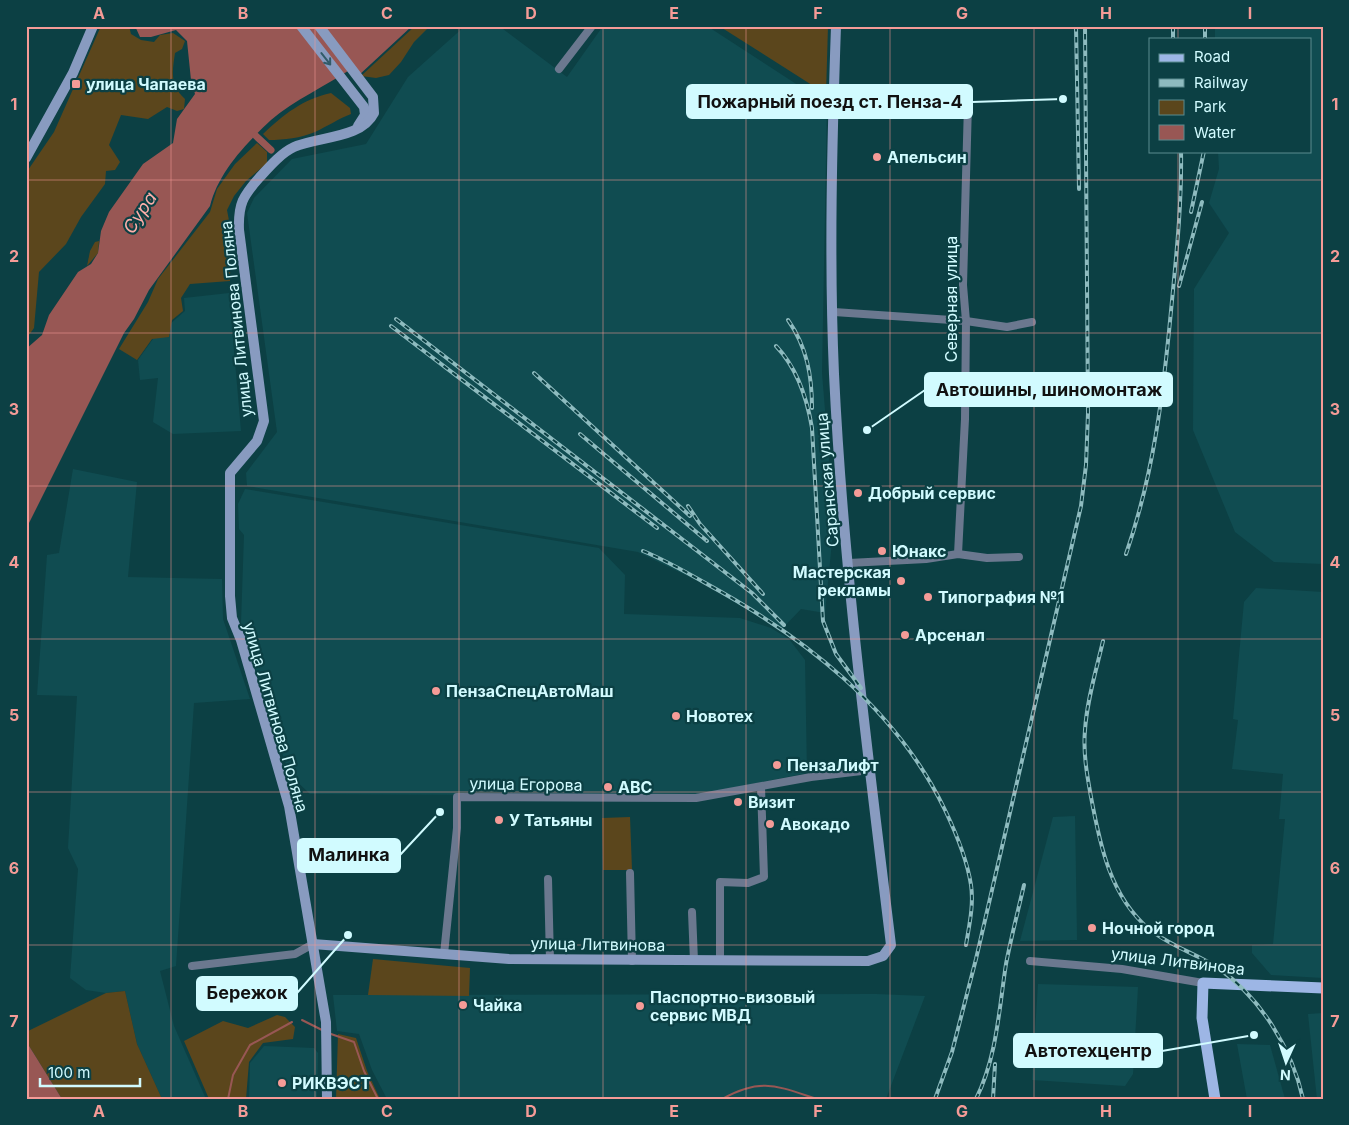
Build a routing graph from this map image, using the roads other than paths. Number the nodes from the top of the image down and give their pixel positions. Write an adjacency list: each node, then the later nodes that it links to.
1 (93, 26): 9 (main road)
2 (301, 26): 8 (main road, one-way to 8)
3 (319, 26): 8 (main road)
4 (592, 26): 6 (street)
5 (836, 26): 7 (main road, Саранская улица)
6 (559, 69)
7 (834, 102): 10 (main road, Саранская улица); 11 (street, Северная улица)
8 (356, 128): 21 (main road, улица Литвинова Поляна)
9 (26, 158)
10 (834, 312): 11 (street); 15 (main road, Саранская улица)
11 (966, 321): 12 (street); 13 (street, Северная улица)
12 (1032, 322)
13 (958, 554): 14 (street); 15 (street)
14 (1019, 557)
15 (849, 563): 16 (main road, Саранская улица)
16 (870, 770): 17 (street, улица Егорова); 23 (main road, Саранская улица)
17 (761, 787): 22 (street, улица Егорова); 27 (street)
18 (630, 873): 25 (street)
19 (548, 879): 24 (street)
20 (692, 912): 26 (street)
21 (313, 944): 22 (main road, улица Литвинова); 29 (street); 32 (main road, улица Литвинова Поляна)
22 (444, 954): 24 (main road, улица Литвинова)
23 (883, 956): 27 (main road, улица Литвинова)
24 (550, 960): 25 (main road, улица Литвинова)
25 (632, 961): 26 (main road, улица Литвинова)
26 (694, 961): 27 (main road, улица Литвинова)
27 (720, 961)
28 (1030, 961): 30 (street, улица Литвинова)
29 (192, 966)
30 (1203, 983): 31 (main road, улица Литвинова); 33 (main road)
31 (1323, 988)
32 (326, 1099)
33 (1215, 1099)

